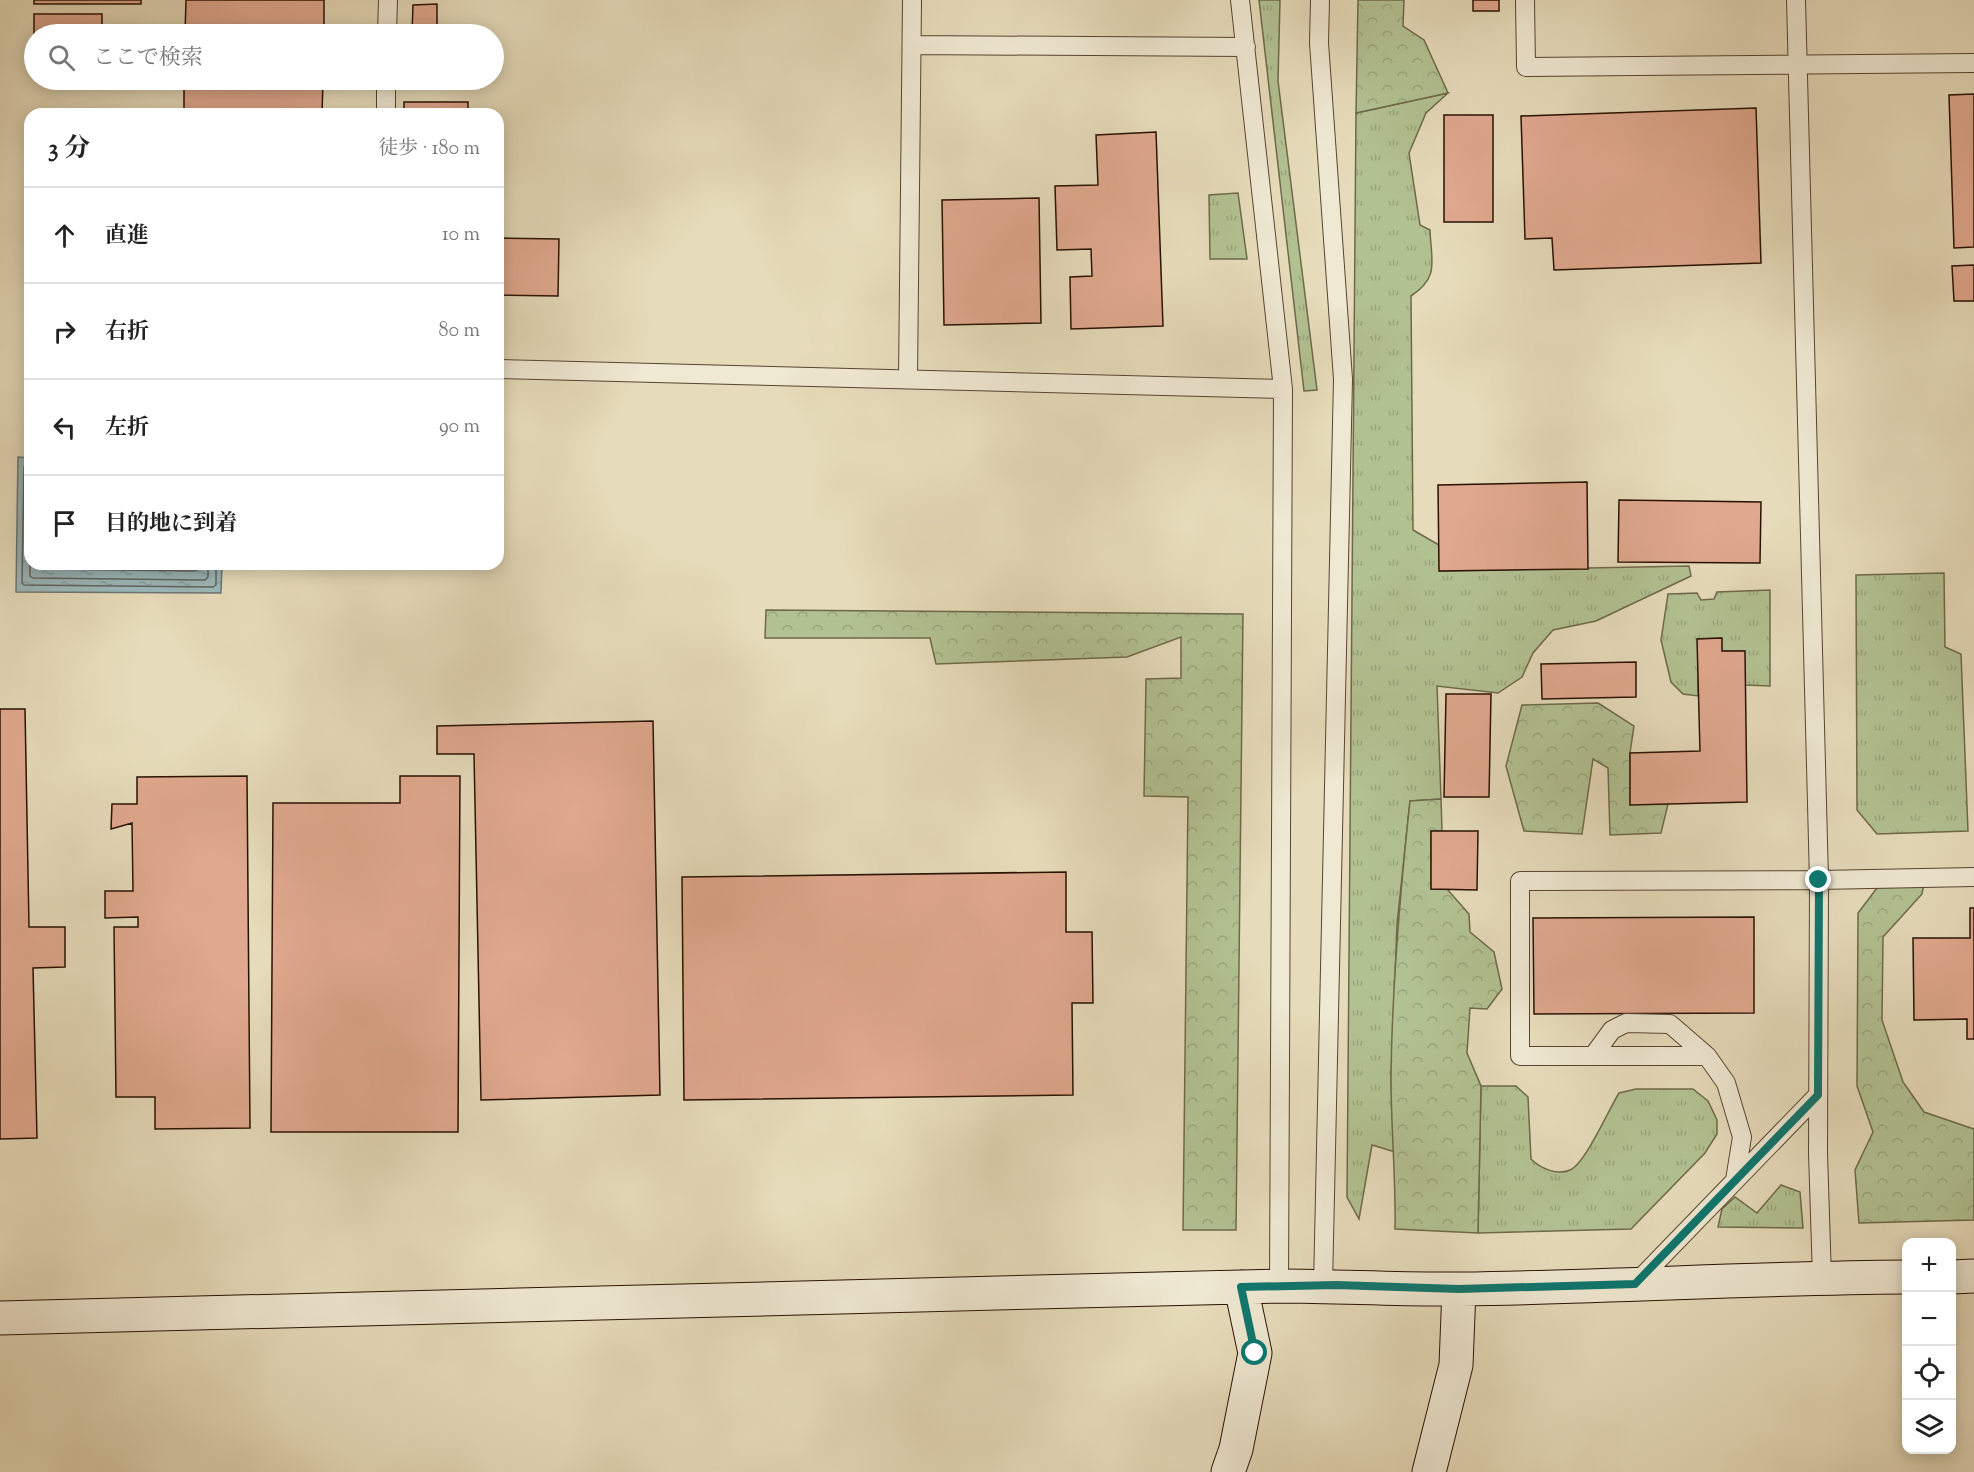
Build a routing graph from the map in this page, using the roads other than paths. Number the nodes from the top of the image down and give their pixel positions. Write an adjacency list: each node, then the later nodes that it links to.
1 (388, 0): 7 (lane)
2 (912, 0): 8 (lane)
3 (1240, 0): 9 (lane)
4 (1320, 0): 29 (lane)
5 (1526, 0): 11 (lane)
6 (1796, 0): 11 (lane)
7 (387, 24)
8 (912, 45): 9 (lane); 15 (lane)
9 (1245, 46): 16 (lane)
10 (1974, 63): 11 (lane)
11 (1797, 64): 18 (lane)
12 (386, 90): 13 (lane)
13 (386, 108)
14 (504, 369): 15 (lane)
15 (908, 380): 16 (lane)
16 (1283, 389): 28 (lane)
17 (1974, 877): 18 (lane)
18 (1819, 880): 19 (lane); 21 (lane)
19 (1593, 1056): 20 (lane); 20 (lane)
20 (1707, 1056): 22 (lane)
21 (1818, 1095): 22 (lane); 26 (lane)
22 (1735, 1180): 27 (lane)
23 (1974, 1276): 25 (street)
24 (1902, 1277): 26 (street)
25 (1956, 1277)
26 (1822, 1278): 27 (street)
27 (1635, 1284): 31 (street)
28 (1279, 1286): 29 (street); 30 (street)
29 (1323, 1286): 31 (street)
30 (1241, 1287): 32 (street); 33 (street)
31 (1459, 1289): 34 (street)
32 (0, 1318)
33 (1228, 1472)
34 (1429, 1472)

